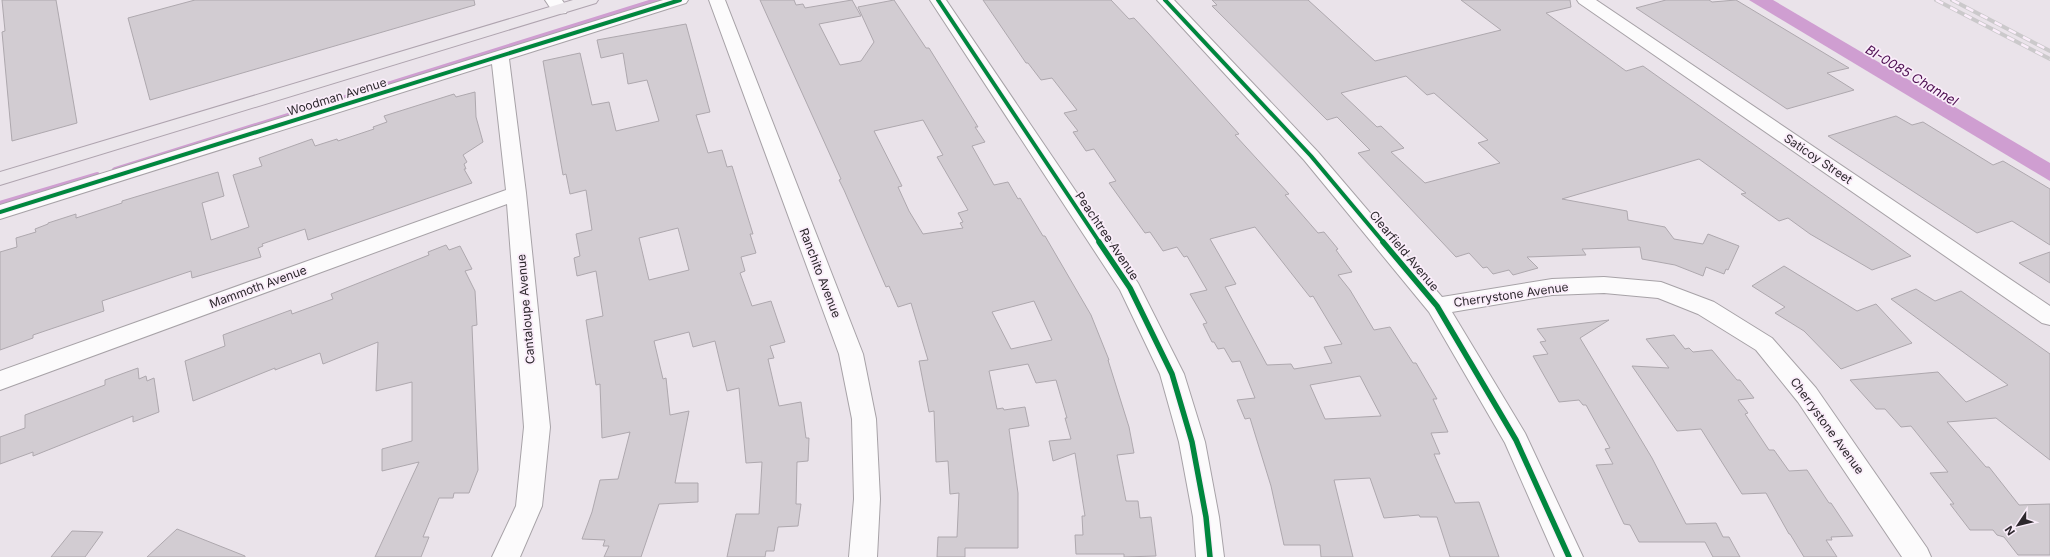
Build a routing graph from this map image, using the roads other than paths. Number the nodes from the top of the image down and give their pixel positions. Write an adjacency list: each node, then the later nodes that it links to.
1 (590, 0): 7 (main road, Woodman Avenue)
2 (680, 0): 8 (street, Woodman Avenue)
3 (717, 0): 16 (street, Ranchito Avenue)
4 (938, 0): 17 (street, Peachtree Avenue)
5 (1165, 0): 12 (street, Clearfield Avenue)
6 (1585, 0): 13 (street, Saticoy Street)
7 (557, 4): 9 (main road, Woodman Avenue)
8 (500, 56): 10 (street, Cantaloupe Avenue); 11 (street, Woodman Avenue)
9 (0, 179)
10 (516, 193): 14 (street, Mammoth Avenue); 15 (street, Cantaloupe Avenue)
11 (0, 212)
12 (1437, 306): 18 (street, Clearfield Avenue); 19 (street, Cherrystone Avenue)
13 (2050, 317)
14 (0, 381)
15 (506, 557)
16 (863, 557)
17 (1210, 557)
18 (1569, 557)
19 (1916, 557)

